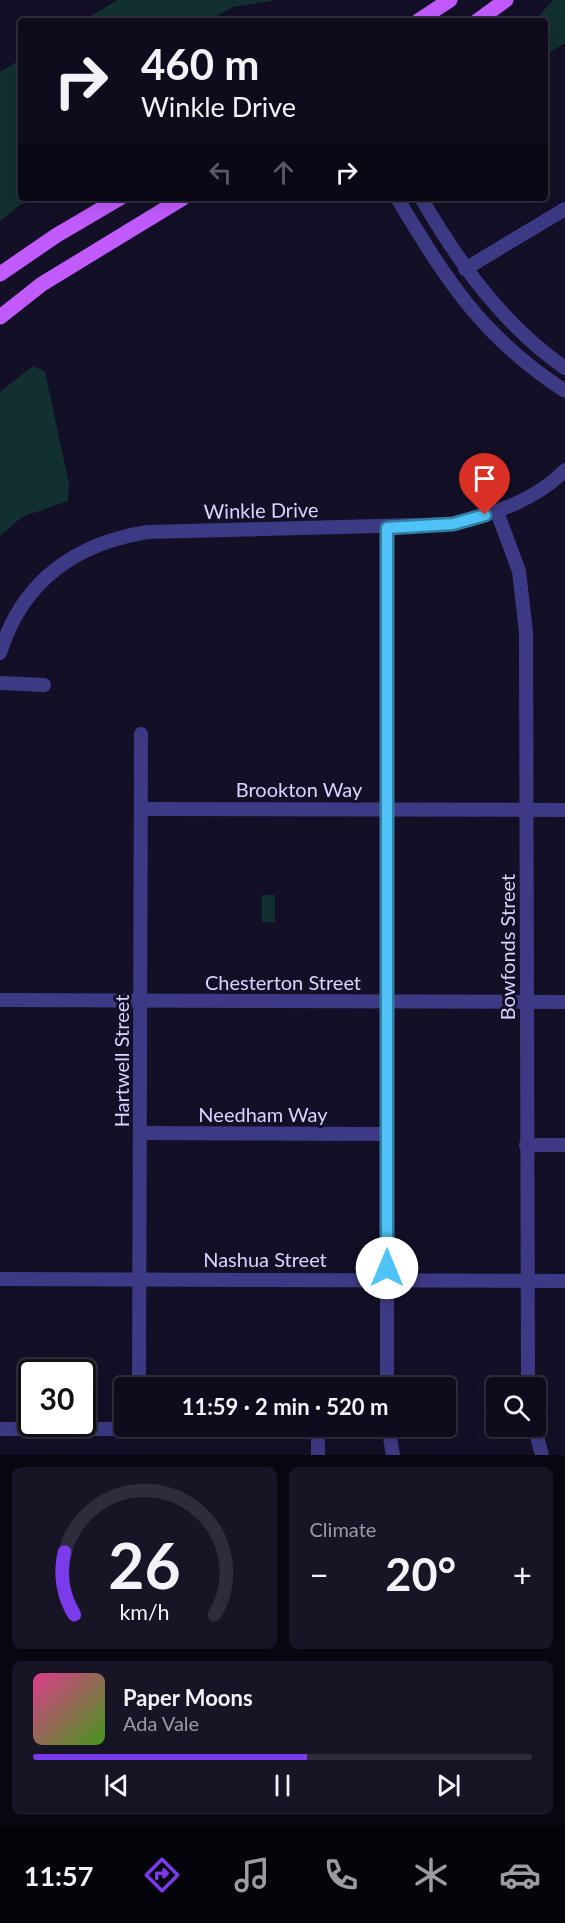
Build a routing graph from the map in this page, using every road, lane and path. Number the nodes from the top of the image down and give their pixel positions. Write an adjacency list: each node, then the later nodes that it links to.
1 (450, 0): 3 (main road)
2 (506, 0): 4 (main road)
3 (423, 18)
4 (481, 18)
5 (115, 201): 11 (main road)
6 (178, 201): 12 (main road)
7 (399, 201): 14 (street)
8 (423, 201): 10 (street)
9 (565, 209): 10 (street)
10 (465, 269): 13 (street)
11 (0, 274)
12 (0, 316)
13 (565, 368)
14 (565, 392)
15 (565, 470): 16 (street, Winkle Drive)
16 (497, 512): 17 (street, Winkle Drive); 24 (street, Bowfonds Street)
17 (387, 528): 18 (street, Winkle Drive); 22 (street)
18 (0, 653)
19 (0, 683): 20 (street)
20 (44, 685)
21 (141, 734): 23 (street, Hartwell Street)
22 (386, 808): 23 (street, Brookton Way); 24 (street, Brookton Way); 28 (street)
23 (141, 809): 27 (street, Hartwell Street)
24 (526, 809): 25 (street, Brookton Way); 29 (street, Bowfonds Street)
25 (565, 810)
26 (0, 1000): 27 (street, Chesterton Street)
27 (140, 1000): 28 (street, Chesterton Street); 31 (street, Hartwell Street)
28 (387, 1002): 29 (street, Chesterton Street); 32 (street)
29 (526, 1002): 30 (street, Chesterton Street); 33 (street, Bowfonds Street)
30 (565, 1002)
31 (140, 1133): 32 (street, Needham Way); 35 (street, Hartwell Street)
32 (387, 1134): 37 (street)
33 (526, 1145): 34 (street); 38 (street, Bowfonds Street)
34 (565, 1145)
35 (139, 1278): 36 (street, Nashua Street); 37 (street, Nashua Street); 40 (street, Hartwell Street)
36 (0, 1279)
37 (387, 1279): 38 (street, Nashua Street); 41 (street)
38 (526, 1279): 39 (street, Nashua Street); 42 (street, Bowfonds Street)
39 (565, 1281)
40 (139, 1377)
41 (387, 1377)
42 (528, 1377)
43 (114, 1427): 44 (street)
44 (0, 1429)
45 (318, 1437): 48 (street)
46 (390, 1437): 49 (street)
47 (537, 1437): 50 (street)
48 (318, 1455)
49 (393, 1455)
50 (542, 1455)

